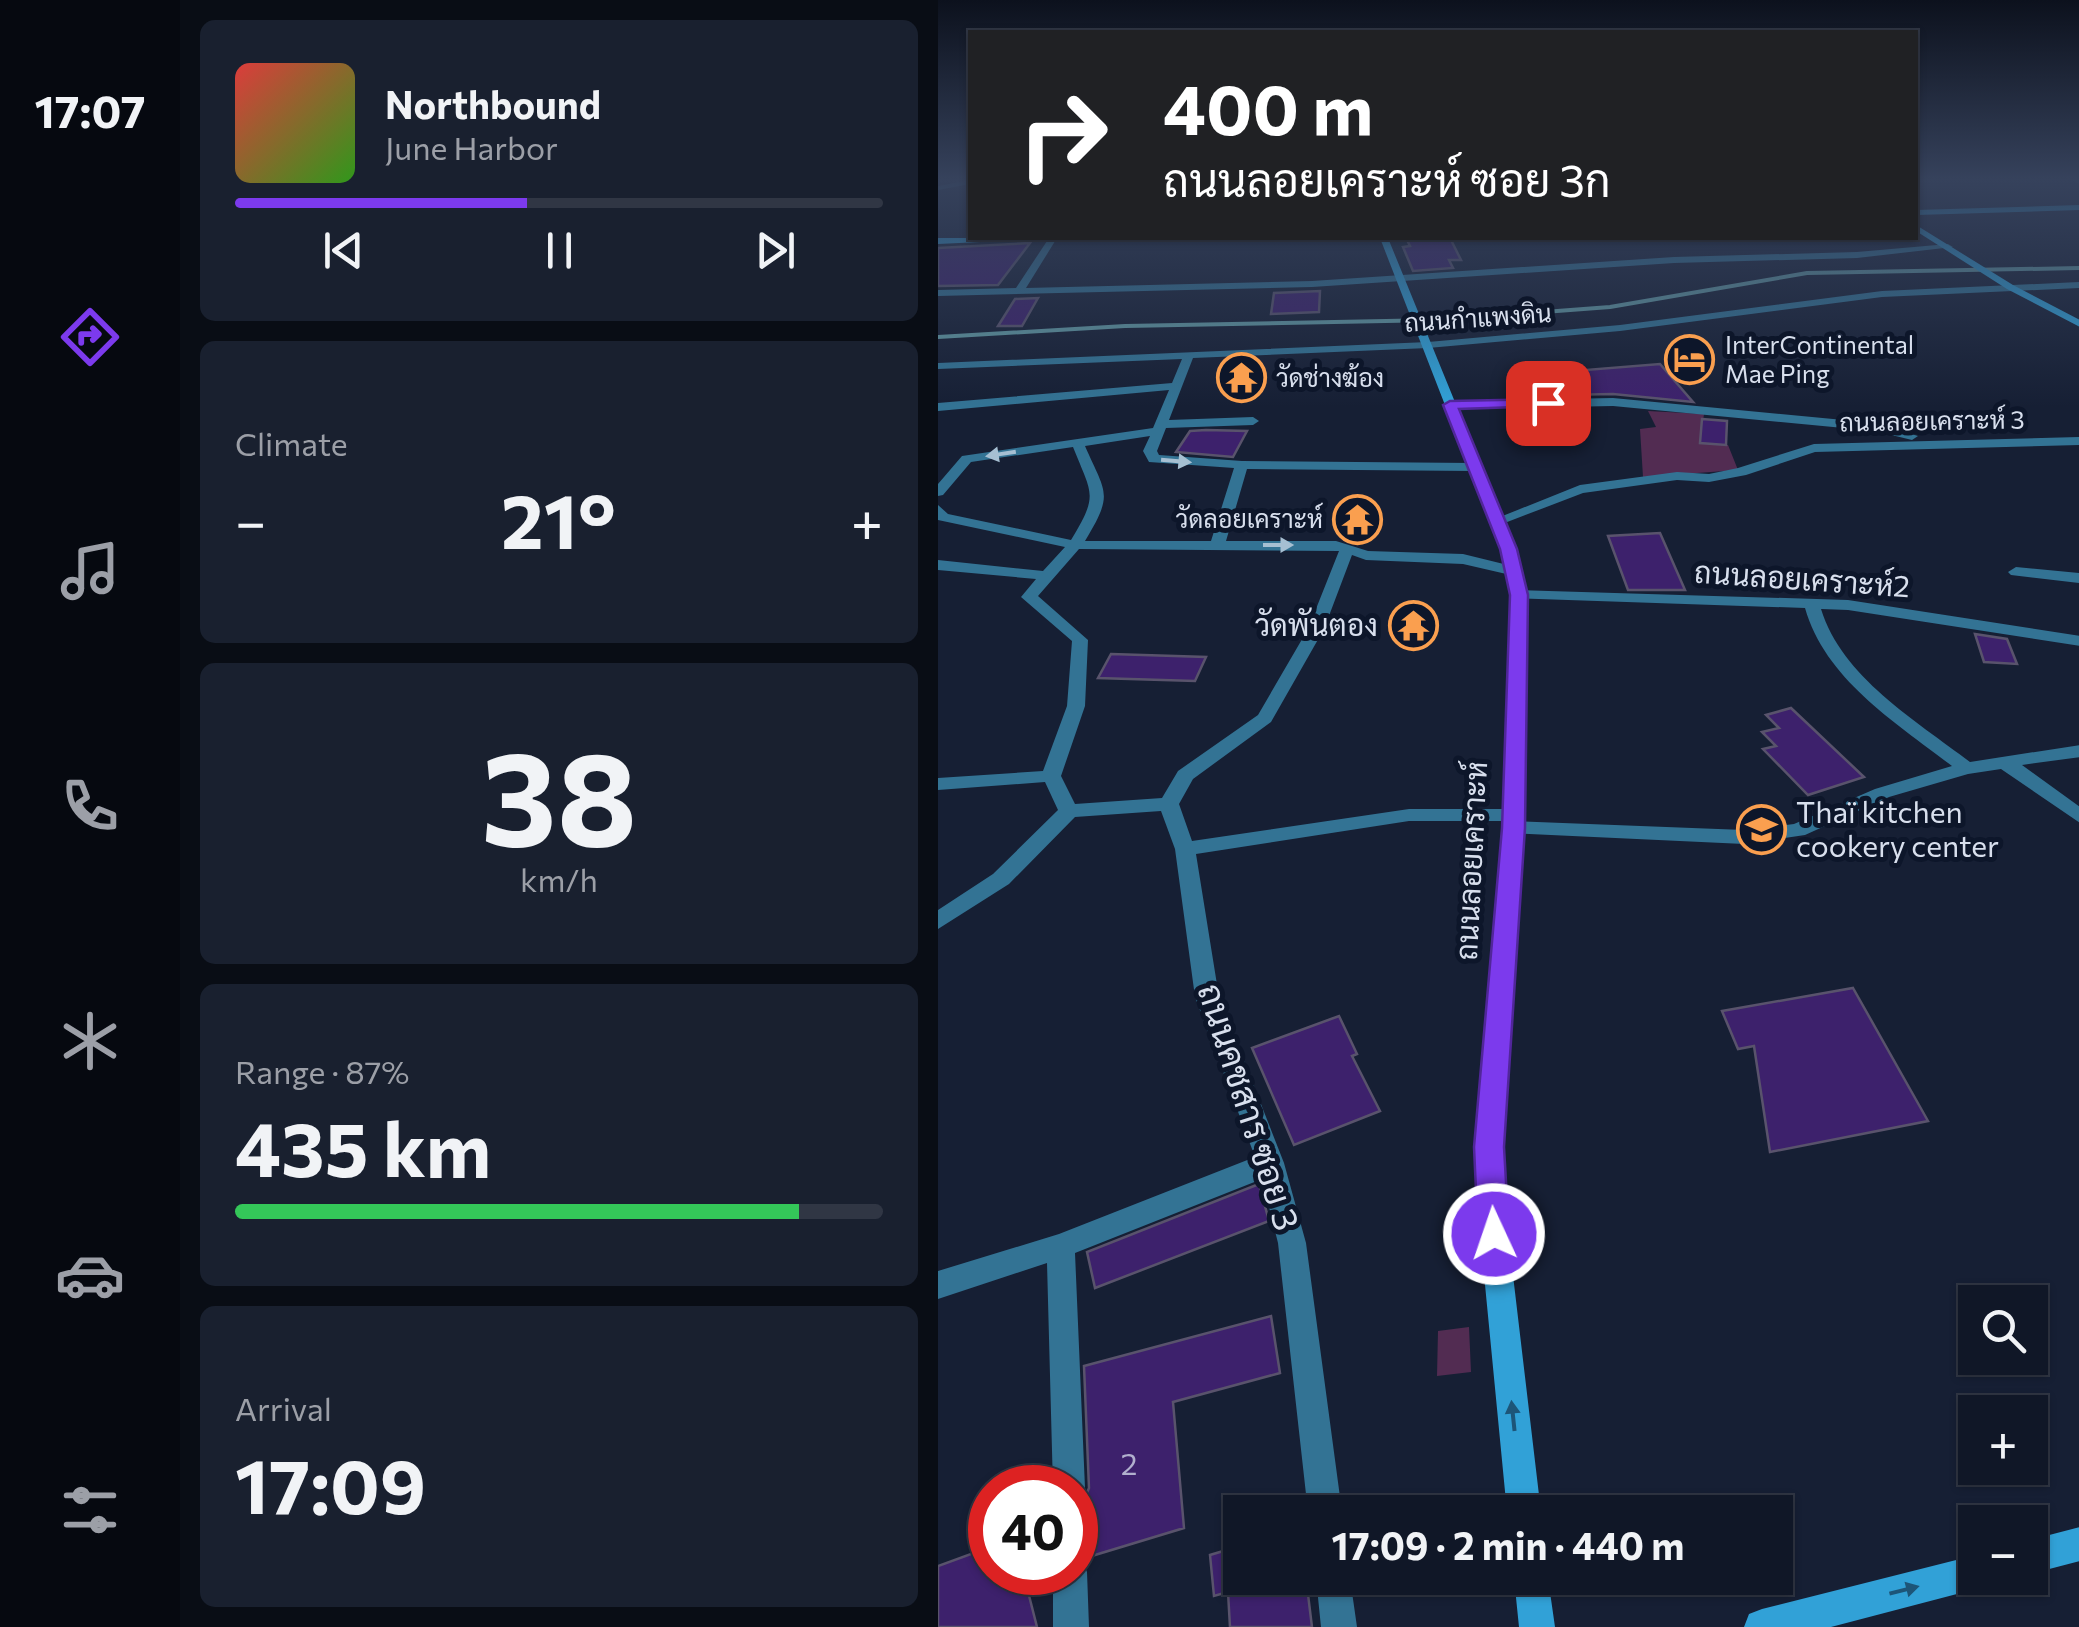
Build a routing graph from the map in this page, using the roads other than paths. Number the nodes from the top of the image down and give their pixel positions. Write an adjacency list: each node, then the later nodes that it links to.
1 (1041, 255): 8 (street)
2 (1391, 255): 5 (street, ถนนลอยเคราะห์)
3 (1858, 255): 5 (street)
4 (1960, 255): 7 (street)
5 (1400, 276): 8 (street); 11 (street, ถนนลอยเคราะห์)
6 (2080, 285): 7 (street, ถนนกำแพงดิน)
7 (2010, 287): 10 (street); 11 (street, ถนนกำแพงดิน)
8 (1018, 292): 9 (street)
9 (938, 294)
10 (2080, 324)
11 (1422, 329): 12 (street, ถนนกำแพงดิน); 16 (street, ถนนลอยเคราะห์)
12 (1188, 357): 13 (street, ถนนกำแพงดิน); 14 (street)
13 (938, 366)
14 (1178, 386): 15 (street); 20 (street)
15 (1030, 398): 17 (street); 18 (street)
16 (1450, 405): 23 (street); 25 (street, ถนนลอยเคราะห์)
17 (938, 407)
18 (1030, 416)
19 (1253, 421): 20 (street)
20 (1160, 427): 22 (street); 24 (street, one-way to 24)
21 (2080, 441): 23 (street, ถนนลอยเคราะห์ 3)
22 (1077, 442): 26 (street, one-way to 26); 29 (street)
23 (1932, 444): 28 (street, ถนนลอยเคราะห์ 3)
24 (1242, 465): 25 (street); 30 (street)
25 (1473, 467): 28 (street, ถนนลอยเคราะห์)
26 (938, 492)
27 (938, 509): 29 (street)
28 (1497, 521): 32 (street, ถนนลอยเคราะห์)
29 (1075, 545): 30 (street); 35 (street)
30 (1216, 545): 31 (street, one-way to 31)
31 (1347, 549): 32 (street); 45 (street)
32 (1512, 560): 37 (street, ถนนลอยเคราะห์)
33 (938, 565): 35 (street)
34 (2016, 572): 36 (street)
35 (1047, 576): 43 (street)
36 (2080, 578)
37 (1519, 595): 38 (street, ถนนลอยเคราะห์2); 48 (street, ถนนลอยเคราะห์)
38 (1811, 602): 39 (street, ถนนลอยเคราะห์2); 42 (street)
39 (2080, 641)
40 (2080, 750): 41 (street)
41 (2006, 763): 42 (street); 47 (street)
42 (1966, 768): 48 (street)
43 (1051, 776): 44 (street); 46 (street)
44 (938, 784)
45 (1169, 804): 46 (street); 49 (street, ถนนคชสาร ซอย 3)
46 (1068, 811): 50 (street)
47 (2080, 818)
48 (1514, 822): 49 (street); 56 (street, ถนนลอยเคราะห์, one-way to 48)
49 (1185, 849): 51 (street, ถนนคชสาร ซอย 3)
50 (938, 921)
51 (1270, 1162): 52 (street); 55 (street, ถนนคชสาร ซอย 3)
52 (1061, 1246): 53 (street); 54 (street)
53 (938, 1284)
54 (1068, 1465)
55 (1323, 1495)
56 (1522, 1495)
57 (2080, 1544): 58 (street)
58 (2048, 1552)
59 (1958, 1577): 66 (street, one-way to 59)
60 (1070, 1595): 63 (street)
61 (1335, 1595): 64 (street)
62 (1533, 1595): 65 (street)
63 (1071, 1627)
64 (1340, 1627)
65 (1536, 1627)
66 (1762, 1627)

